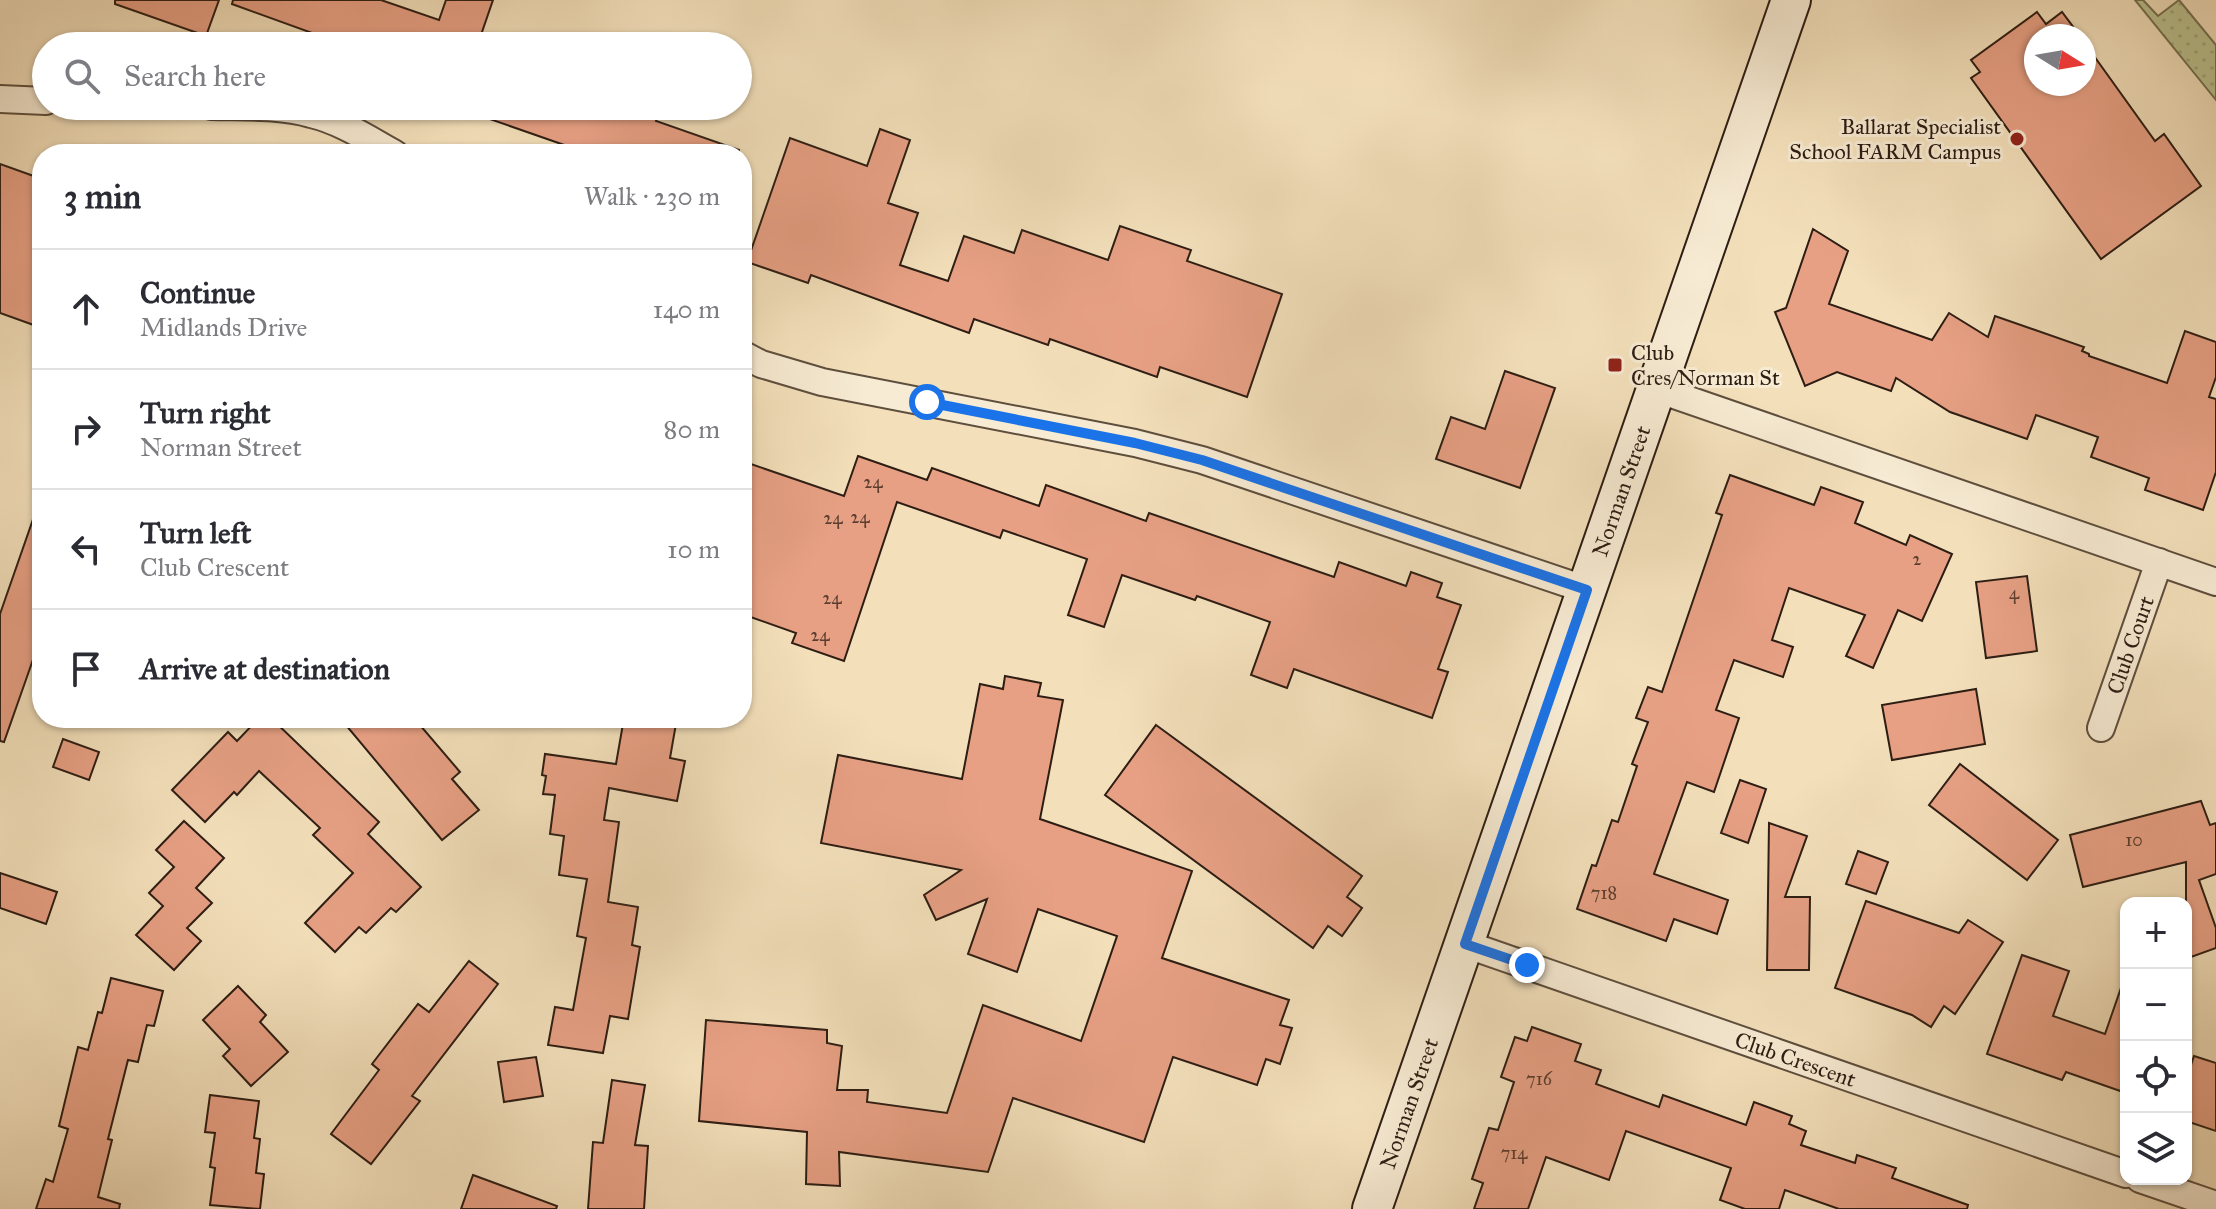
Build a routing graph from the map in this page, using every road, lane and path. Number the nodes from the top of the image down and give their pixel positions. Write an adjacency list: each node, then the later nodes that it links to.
1 (1791, 0): 7 (main road, Norman Street)
2 (0, 99): 3 (street)
3 (32, 100)
4 (328, 120): 5 (street)
5 (378, 144)
6 (752, 359): 10 (street)
7 (1657, 389): 8 (street); 10 (main road, Norman Street)
8 (2159, 562): 9 (street); 11 (street, Club Court)
9 (2216, 582)
10 (1587, 590): 12 (main road, Norman Street)
11 (2101, 728)
12 (1465, 944): 13 (street, Club Crescent); 16 (main road, Norman Street)
13 (2120, 1172)
14 (2158, 1185): 15 (street)
15 (2216, 1205)
16 (1372, 1209)

